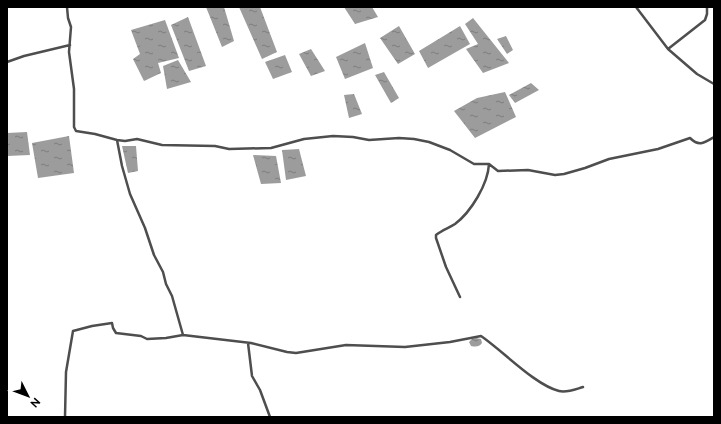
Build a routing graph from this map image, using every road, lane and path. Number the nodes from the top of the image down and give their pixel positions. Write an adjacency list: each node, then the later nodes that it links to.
1 (67, 7): 4 (street)
2 (636, 7): 5 (street)
3 (707, 7): 5 (street)
4 (70, 45): 6 (street); 9 (street)
5 (668, 49): 7 (street)
6 (7, 62)
7 (714, 84)
8 (714, 137): 10 (street)
9 (117, 140): 10 (street); 12 (street)
10 (489, 164): 11 (street)
11 (460, 297)
12 (183, 335): 13 (street); 15 (street)
13 (248, 343): 14 (street); 16 (street)
14 (583, 387)
15 (65, 417)
16 (270, 417)

